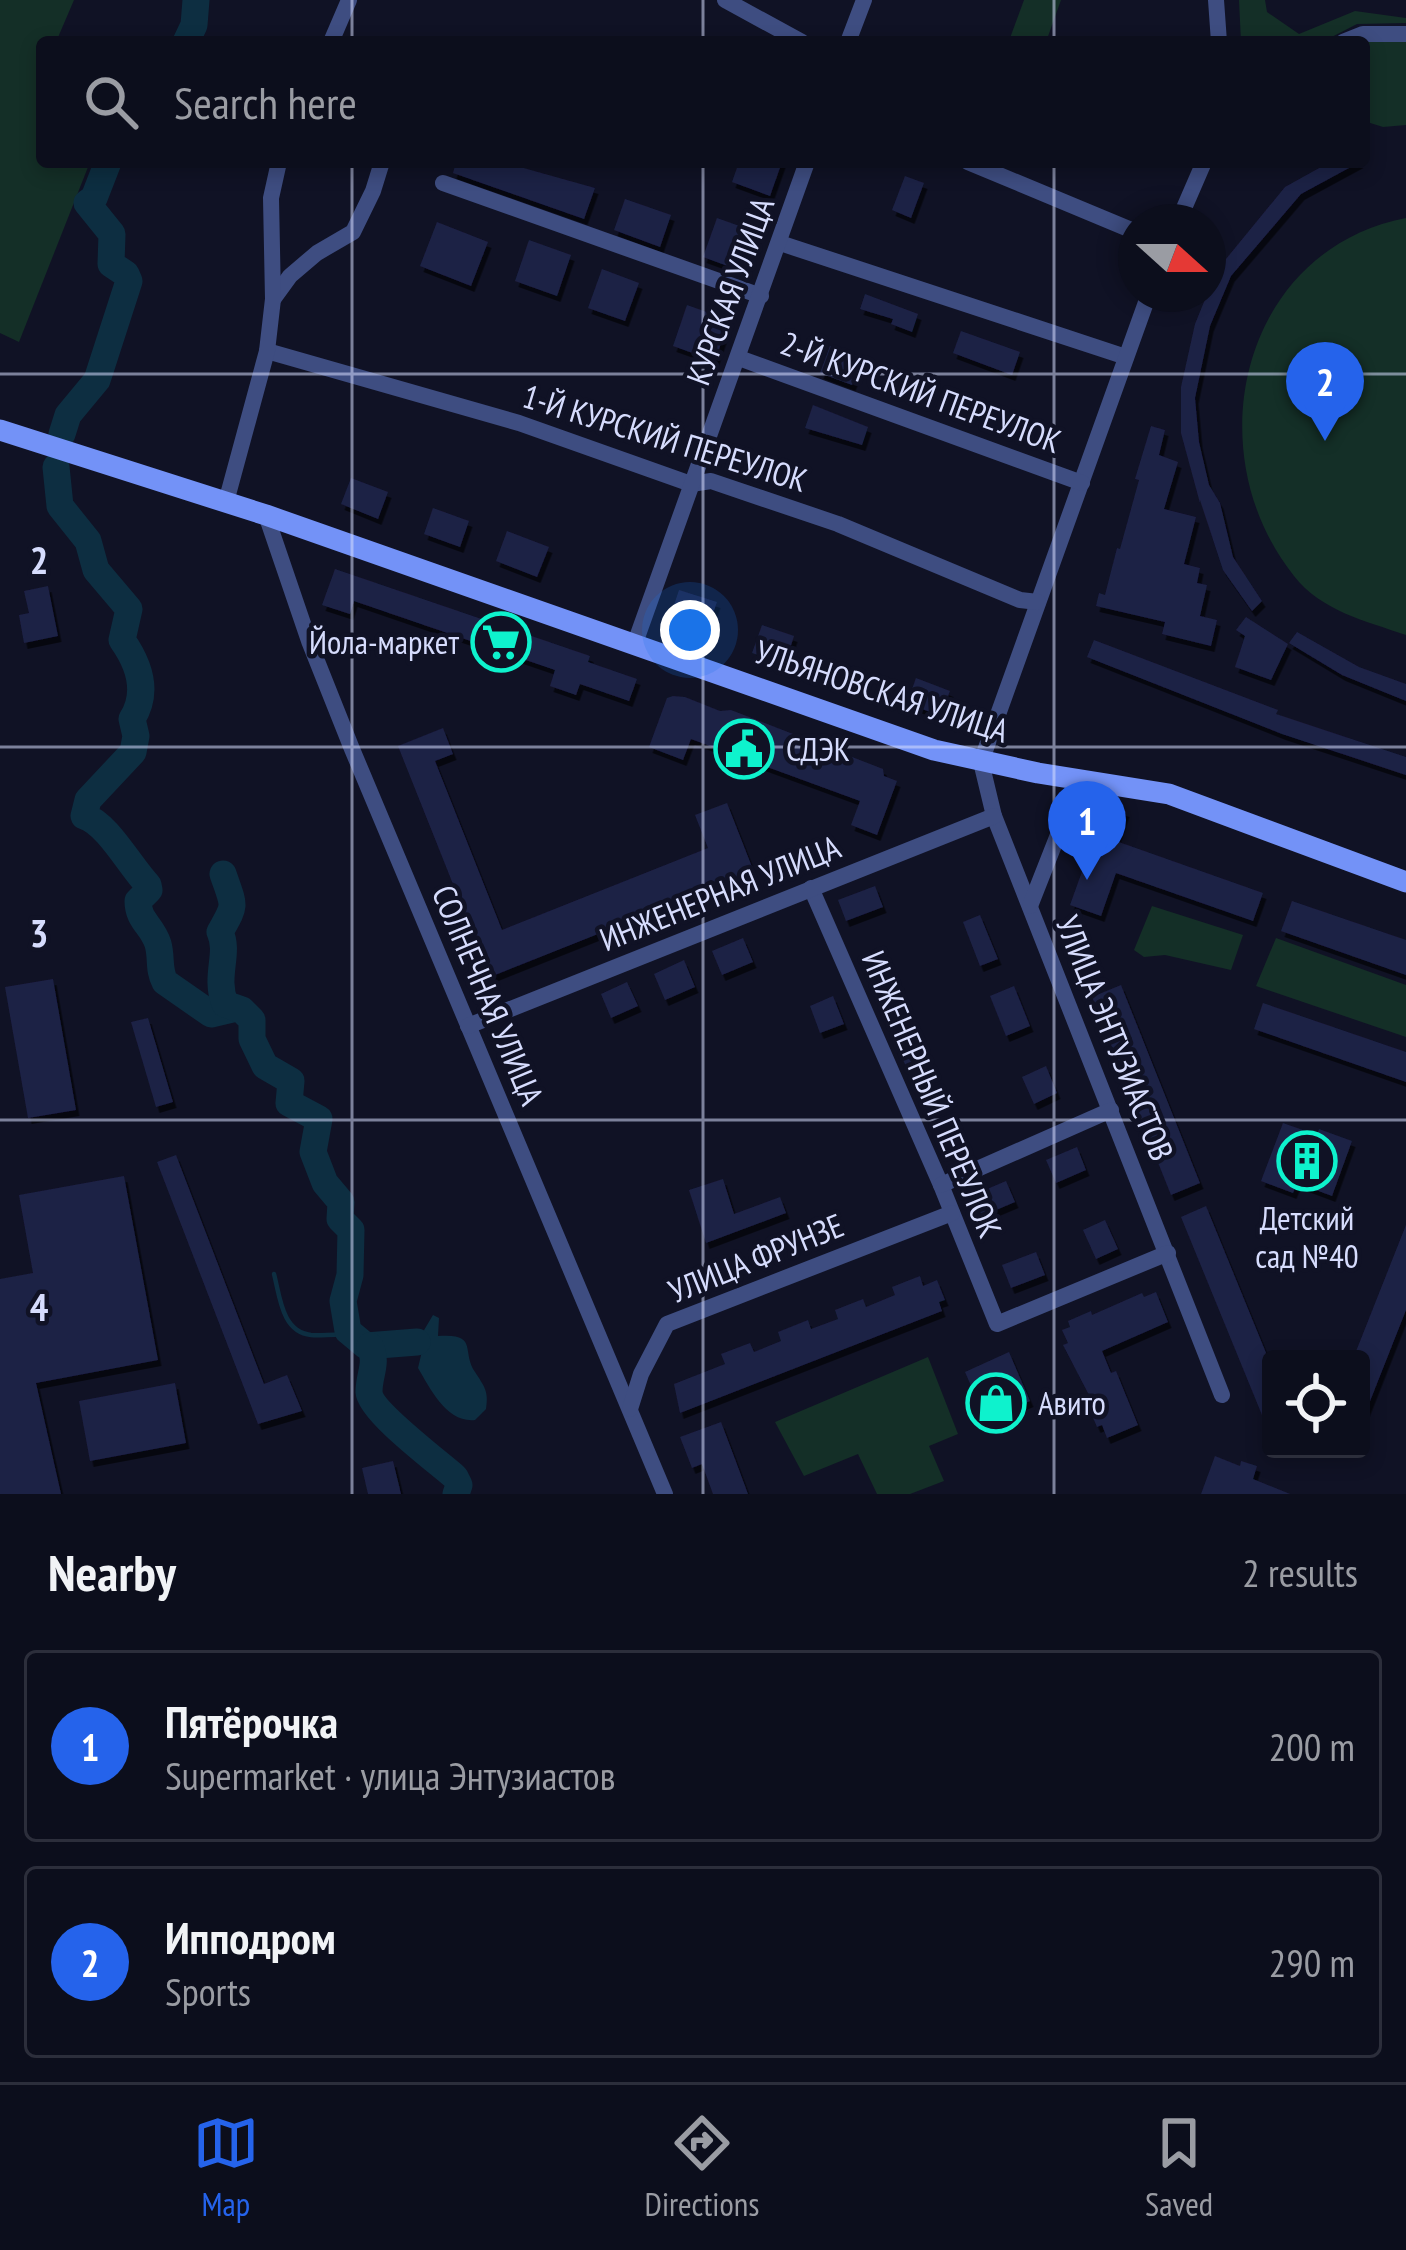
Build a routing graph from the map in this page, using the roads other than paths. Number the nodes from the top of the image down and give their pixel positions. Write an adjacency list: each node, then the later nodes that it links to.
1 (349, 0): 6 (street)
2 (725, 0): 7 (street)
3 (864, 0): 8 (street)
4 (1216, 0): 9 (street)
5 (1406, 34): 10 (street)
6 (334, 36)
7 (791, 36)
8 (850, 36)
9 (1219, 36)
10 (1358, 36)
11 (278, 168): 21 (street)
12 (380, 168): 21 (street)
13 (805, 168): 19 (street, КУРСКАЯ УЛИЦА)
14 (982, 168): 18 (street)
15 (1201, 168): 17 (street)
16 (443, 183): 20 (street, 2-Й КУРСКИЙ ПЕРЕУЛОК)
17 (1186, 204)
18 (1118, 224)
19 (780, 243): 20 (street, КУРСКАЯ УЛИЦА); 24 (street)
20 (761, 296): 25 (street, КУРСКАЯ УЛИЦА)
21 (273, 299): 23 (street)
22 (1142, 312): 24 (street)
23 (267, 351): 28 (street, 1-Й КУРСКИЙ ПЕРЕУЛОК); 29 (street)
24 (1126, 357): 27 (street)
25 (740, 358): 27 (street, 2-Й КУРСКИЙ ПЕРЕУЛОК); 28 (street, КУРСКАЯ УЛИЦА)
26 (0, 430): 29 (main road, УЛЬЯНОВСКАЯ УЛИЦА)
27 (1082, 483): 31 (street)
28 (691, 484): 31 (street, 1-Й КУРСКИЙ ПЕРЕУЛОК); 32 (street, КУРСКАЯ УЛИЦА)
29 (226, 502): 30 (main road, УЛЬЯНОВСКАЯ УЛИЦА)
30 (266, 515): 32 (main road, УЛЬЯНОВСКАЯ УЛИЦА); 39 (street, СОЛНЕЧНАЯ УЛИЦА)
31 (1038, 602): 33 (street)
32 (635, 643): 33 (main road, УЛЬЯНОВСКАЯ УЛИЦА)
33 (982, 762): 34 (main road, УЛЬЯНОВСКАЯ УЛИЦА); 35 (street, УЛИЦА ЭНТУЗИАСТОВ)
34 (1080, 779): 36 (main road, УЛЬЯНОВСКАЯ УЛИЦА); 38 (street)
35 (994, 816): 37 (street, ИНЖЕНЕРНАЯ УЛИЦА); 38 (street, УЛИЦА ЭНТУЗИАСТОВ)
36 (1406, 881)
37 (811, 888): 39 (street, ИНЖЕНЕРНАЯ УЛИЦА); 41 (street, ИНЖЕНЕРНЫЙ ПЕРЕУЛОК)
38 (1030, 906): 40 (street, УЛИЦА ЭНТУЗИАСТОВ)
39 (468, 1026): 45 (street, СОЛНЕЧНАЯ УЛИЦА)
40 (1111, 1110): 41 (street); 43 (street, УЛИЦА ЭНТУЗИАСТОВ)
41 (941, 1185): 42 (street, ИНЖЕНЕРНЫЙ ПЕРЕУЛОК)
42 (952, 1213): 43 (street, ИНЖЕНЕРНЫЙ ПЕРЕУЛОК); 45 (street, УЛИЦА ФРУНЗЕ)
43 (1168, 1253): 44 (street, УЛИЦА ЭНТУЗИАСТОВ)
44 (1222, 1395)
45 (629, 1409): 46 (street, СОЛНЕЧНАЯ УЛИЦА)
46 (665, 1494)

